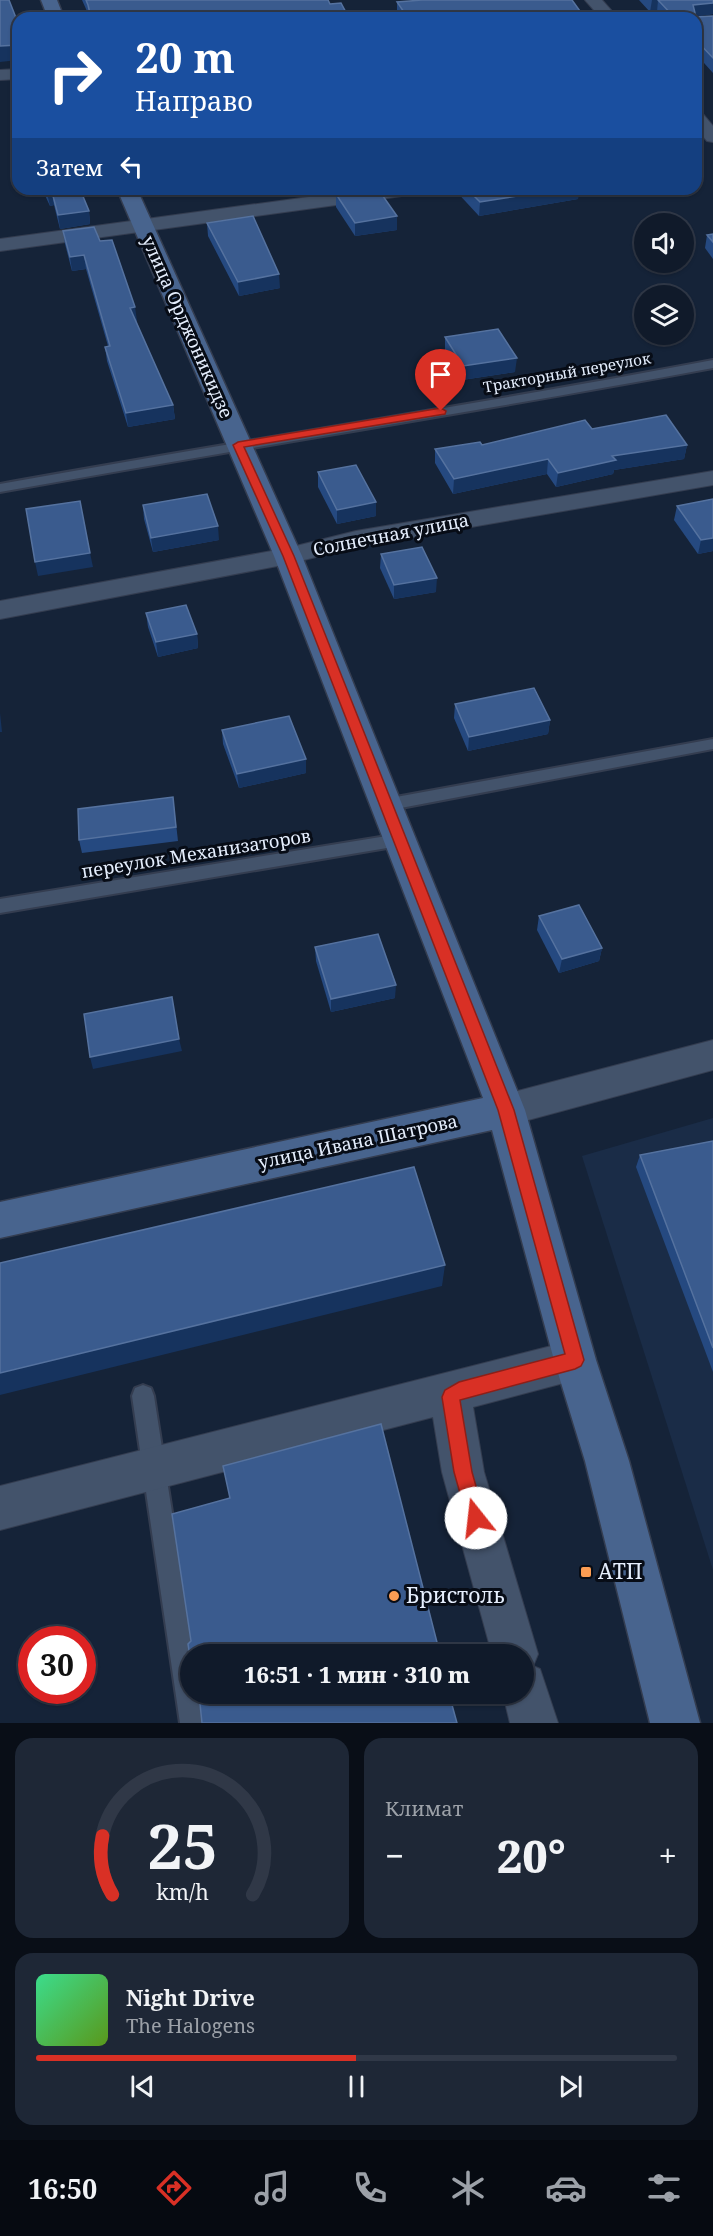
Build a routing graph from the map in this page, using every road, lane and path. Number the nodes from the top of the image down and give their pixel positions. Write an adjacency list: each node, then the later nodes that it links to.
1 (593, 0): 2 (street)
2 (604, 12)
3 (702, 124): 4 (street)
4 (713, 137)
5 (130, 195): 7 (main road, улица Орджоникидзе)
6 (367, 195): 7 (street)
7 (143, 226): 8 (street); 10 (main road, улица Орджоникидзе)
8 (0, 245)
9 (713, 364): 10 (lane, Тракторный переулок)
10 (238, 445): 12 (lane, Тракторный переулок); 13 (main road, улица Орджоникидзе)
11 (713, 478): 13 (street, Солнечная улица)
12 (0, 488)
13 (288, 556): 14 (street, Солнечная улица); 16 (main road, улица Орджоникидзе)
14 (0, 610)
15 (713, 744): 16 (lane)
16 (385, 806): 17 (main road, улица Орджоникидзе)
17 (399, 840): 18 (lane, переулок Механизаторов); 20 (main road, улица Орджоникидзе)
18 (0, 906)
19 (713, 1055): 20 (street, улица Ивана Шатрова)
20 (506, 1110): 21 (main road, улица Ивана Шатрова); 22 (main road, улица Орджоникидзе)
21 (0, 1220)
22 (575, 1360): 23 (street); 31 (main road, улица Орджоникидзе)
23 (459, 1390): 25 (street); 27 (street)
24 (142, 1396): 25 (lane)
25 (154, 1467): 26 (street); 29 (lane)
26 (0, 1508)
27 (512, 1644)
28 (529, 1704): 30 (street)
29 (192, 1723)
30 (534, 1723)
31 (675, 1723)

